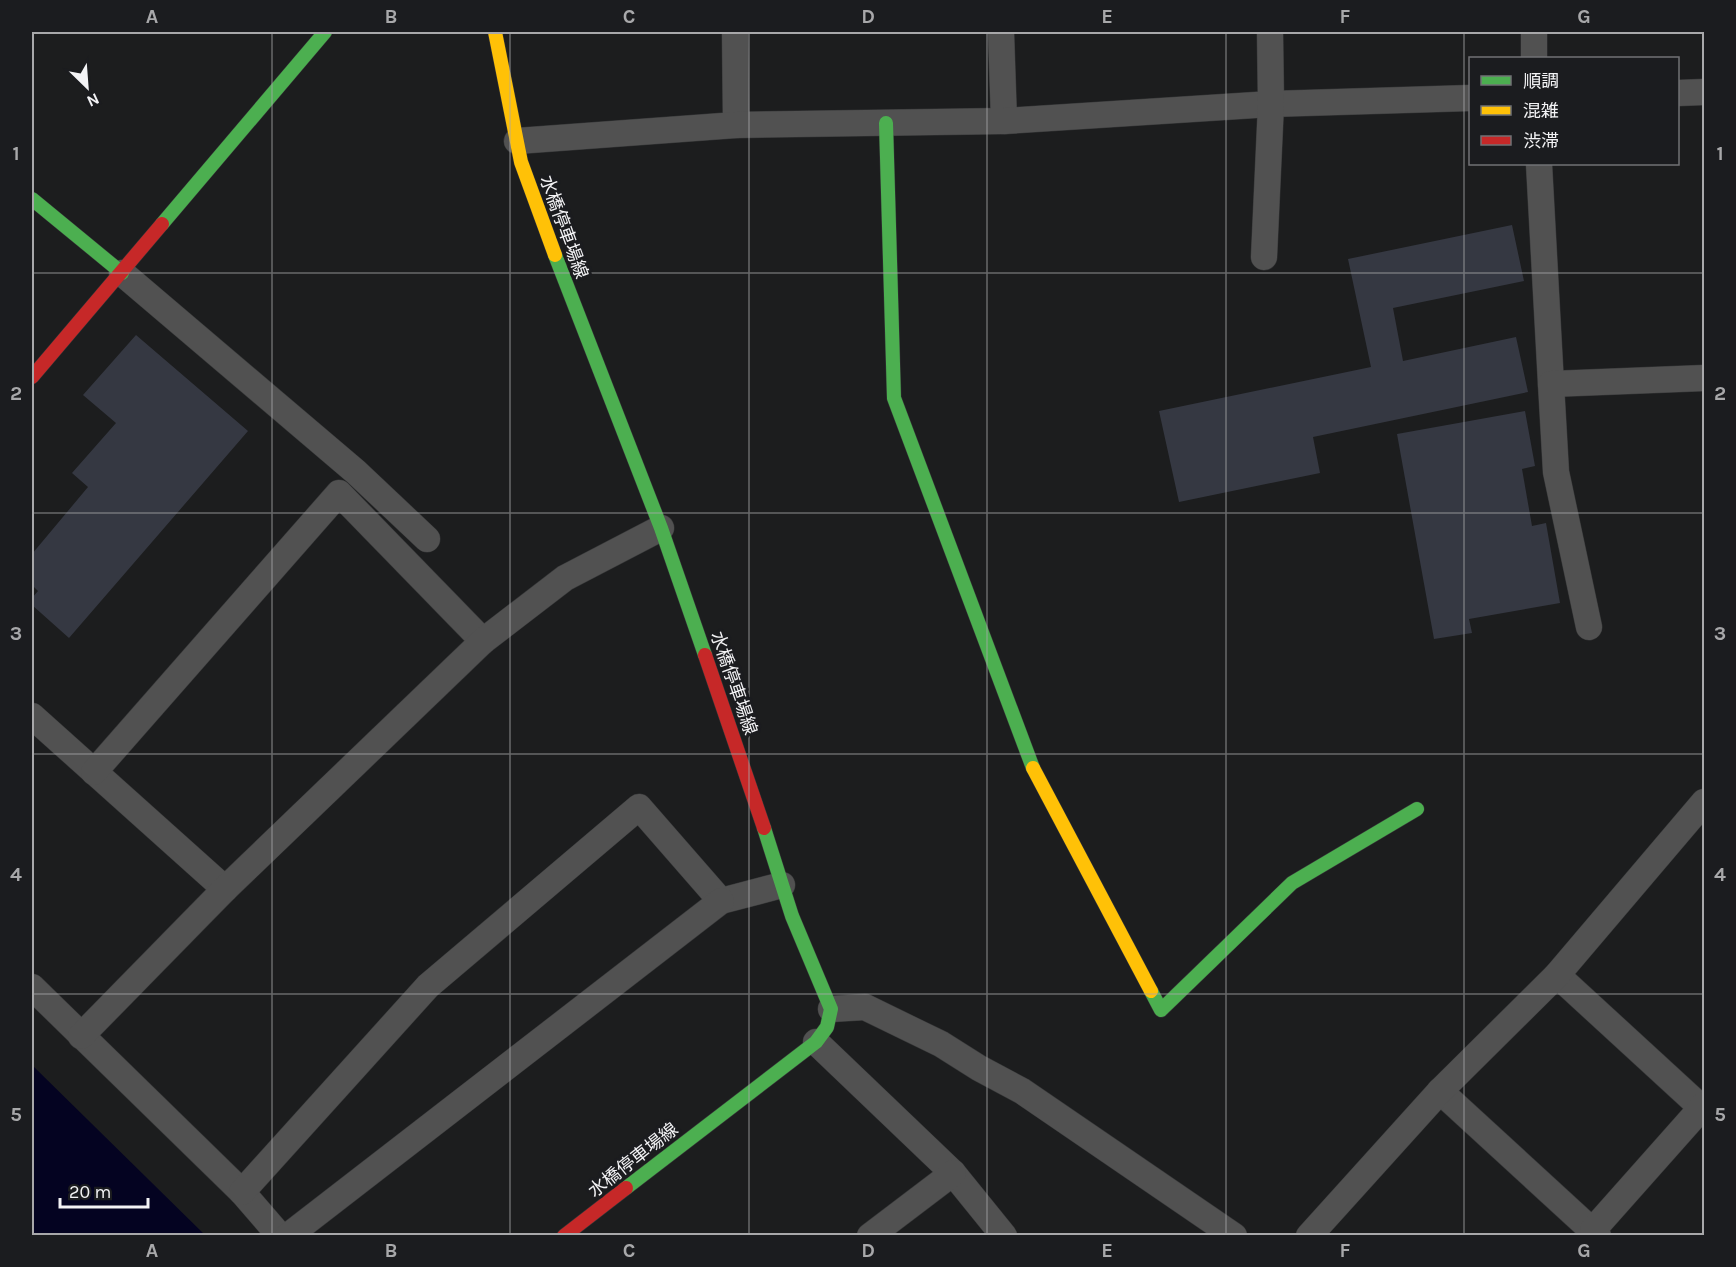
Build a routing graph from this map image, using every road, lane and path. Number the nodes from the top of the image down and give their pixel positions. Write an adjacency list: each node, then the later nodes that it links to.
1 (325, 32): 19 (street)
2 (495, 32): 15 (street, 水橋停車場線)
3 (735, 32): 14 (street)
4 (1001, 32): 12 (street)
5 (1270, 32): 11 (street)
6 (1534, 32): 7 (street)
7 (1534, 57)
8 (1704, 92): 9 (street)
9 (1679, 93)
10 (1469, 98): 11 (street)
11 (1271, 104): 12 (street); 18 (street)
12 (1004, 121): 13 (street)
13 (886, 123): 14 (street); 32 (street)
14 (736, 125): 15 (street)
15 (517, 141): 25 (street, 水橋停車場線)
16 (1539, 165): 22 (street)
17 (32, 199): 19 (street)
18 (1264, 257)
19 (122, 273): 20 (street); 23 (street)
20 (32, 377)
21 (1704, 378): 22 (street)
22 (1551, 384): 27 (street)
23 (356, 472): 24 (street); 26 (street)
24 (339, 493): 28 (street); 30 (street)
25 (661, 528): 28 (street); 33 (street, 水橋停車場線)
26 (427, 538)
27 (1588, 627)
28 (483, 641): 34 (street)
29 (32, 716): 30 (street)
30 (94, 772): 34 (street)
31 (1704, 802): 36 (street)
32 (1417, 809)
33 (782, 885): 35 (street); 38 (street, 水橋停車場線)
34 (225, 889): 39 (street)
35 (721, 901): 44 (street); 47 (street)
36 (1557, 975): 41 (street); 42 (street)
37 (32, 987): 39 (street)
38 (831, 1009): 40 (street, 水橋停車場線); 51 (street)
39 (81, 1036): 44 (street)
40 (816, 1042): 43 (street); 48 (street, 水橋停車場線)
41 (1440, 1091): 45 (street); 52 (street)
42 (1704, 1107): 45 (street)
43 (953, 1173): 49 (street); 50 (street)
44 (242, 1192): 46 (street)
45 (1596, 1233)
46 (280, 1236)
47 (288, 1236)
48 (564, 1236)
49 (870, 1236)
50 (1004, 1236)
51 (1234, 1236)
52 (1310, 1236)

